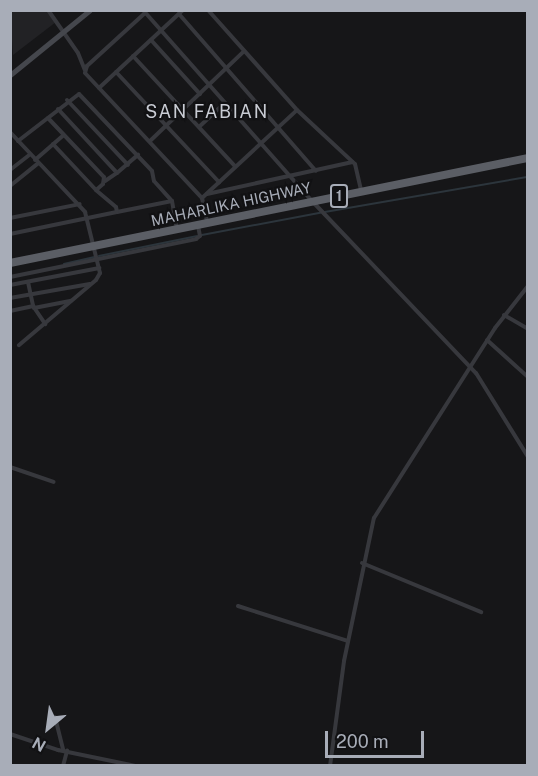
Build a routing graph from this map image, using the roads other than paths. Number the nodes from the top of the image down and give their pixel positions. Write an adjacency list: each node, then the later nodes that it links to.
1 (48, 10): 7 (street)
2 (90, 10): 7 (main road)
3 (183, 10): 6 (street)
4 (208, 10): 10 (street)
5 (144, 12): 8 (street); 13 (street)
6 (179, 15): 8 (street); 12 (street)
7 (64, 31): 13 (street); 15 (main road)
8 (161, 31): 9 (street); 16 (street)
9 (151, 40): 11 (street); 18 (street)
10 (243, 52): 12 (street); 23 (street)
11 (133, 56): 14 (street); 22 (street)
12 (227, 68): 16 (street); 27 (street)
13 (85, 70): 17 (street)
14 (116, 72): 17 (street); 25 (street)
15 (10, 75)
16 (209, 85): 18 (street); 20 (street)
17 (99, 88): 31 (street)
18 (200, 94): 22 (street)
19 (67, 100): 21 (street); 35 (street); 39 (street)
20 (225, 103): 26 (street); 32 (street)
21 (58, 109): 24 (street); 43 (street)
22 (184, 109): 25 (street); 26 (street)
23 (297, 110): 27 (street); 38 (street)
24 (48, 118): 29 (street); 30 (street)
25 (167, 125): 31 (street); 46 (street)
26 (200, 126): 40 (street)
27 (278, 126): 32 (street); 42 (street)
28 (10, 132): 30 (street)
29 (64, 135): 33 (street); 45 (street)
30 (14, 139): 34 (street)
31 (150, 141): 51 (street)
32 (260, 143): 40 (street); 44 (street)
33 (53, 144): 37 (street); 48 (street)
34 (29, 155): 37 (street); 41 (street)
35 (138, 155): 39 (street); 52 (street)
36 (528, 158): 49 (highway, MAHARLIKA HIGHWAY / 1)
37 (36, 162): 47 (street); 54 (street)
38 (353, 162): 42 (street); 49 (street)
39 (128, 165): 43 (street)
40 (236, 166): 46 (street)
41 (10, 170)
42 (316, 171): 44 (street)
43 (117, 173): 45 (street)
44 (290, 177): 50 (street); 53 (street)
45 (105, 181): 48 (street)
46 (219, 182): 50 (street)
47 (10, 186)
48 (96, 190): 55 (street)
49 (361, 191): 53 (highway, MAHARLIKA HIGHWAY / 1)
50 (207, 194): 51 (street)
51 (202, 198): 58 (street)
52 (172, 201): 55 (street); 60 (street)
53 (312, 201): 58 (highway, MAHARLIKA HIGHWAY / 1); 81 (street)
54 (80, 204): 56 (street); 57 (street)
55 (117, 212): 56 (street)
56 (87, 217): 61 (street); 62 (street)
57 (10, 218)
58 (208, 223): 59 (highway, MAHARLIKA HIGHWAY / 1)
59 (198, 225): 60 (highway, MAHARLIKA HIGHWAY / 1); 63 (street)
60 (177, 229): 62 (highway, MAHARLIKA HIGHWAY / 1)
61 (10, 234)
62 (93, 246): 63 (street); 64 (highway, MAHARLIKA HIGHWAY / 1)
63 (97, 259): 65 (street); 66 (street)
64 (10, 263)
65 (99, 268): 67 (street); 68 (street)
66 (10, 278)
67 (28, 282): 69 (street); 71 (street)
68 (92, 284): 71 (street); 73 (street)
69 (10, 285)
70 (528, 286): 76 (street)
71 (30, 294): 72 (street); 74 (street)
72 (10, 298)
73 (72, 301): 74 (street); 77 (street)
74 (33, 307): 75 (street); 77 (street)
75 (10, 311)
76 (504, 315): 78 (street); 79 (street)
77 (45, 324): 80 (street)
78 (528, 329)
79 (487, 340): 81 (street); 82 (street)
80 (19, 345)
81 (469, 368): 83 (street); 86 (street)
82 (528, 377)
83 (528, 457)
84 (10, 467): 85 (street)
85 (54, 482)
86 (362, 564): 88 (street); 89 (street)
87 (238, 606): 89 (street)
88 (481, 612)
89 (348, 640): 95 (street)
90 (55, 717): 92 (street)
91 (10, 734): 92 (street)
92 (65, 751): 93 (street); 94 (street)
93 (63, 765)
94 (136, 765)
95 (330, 765)

